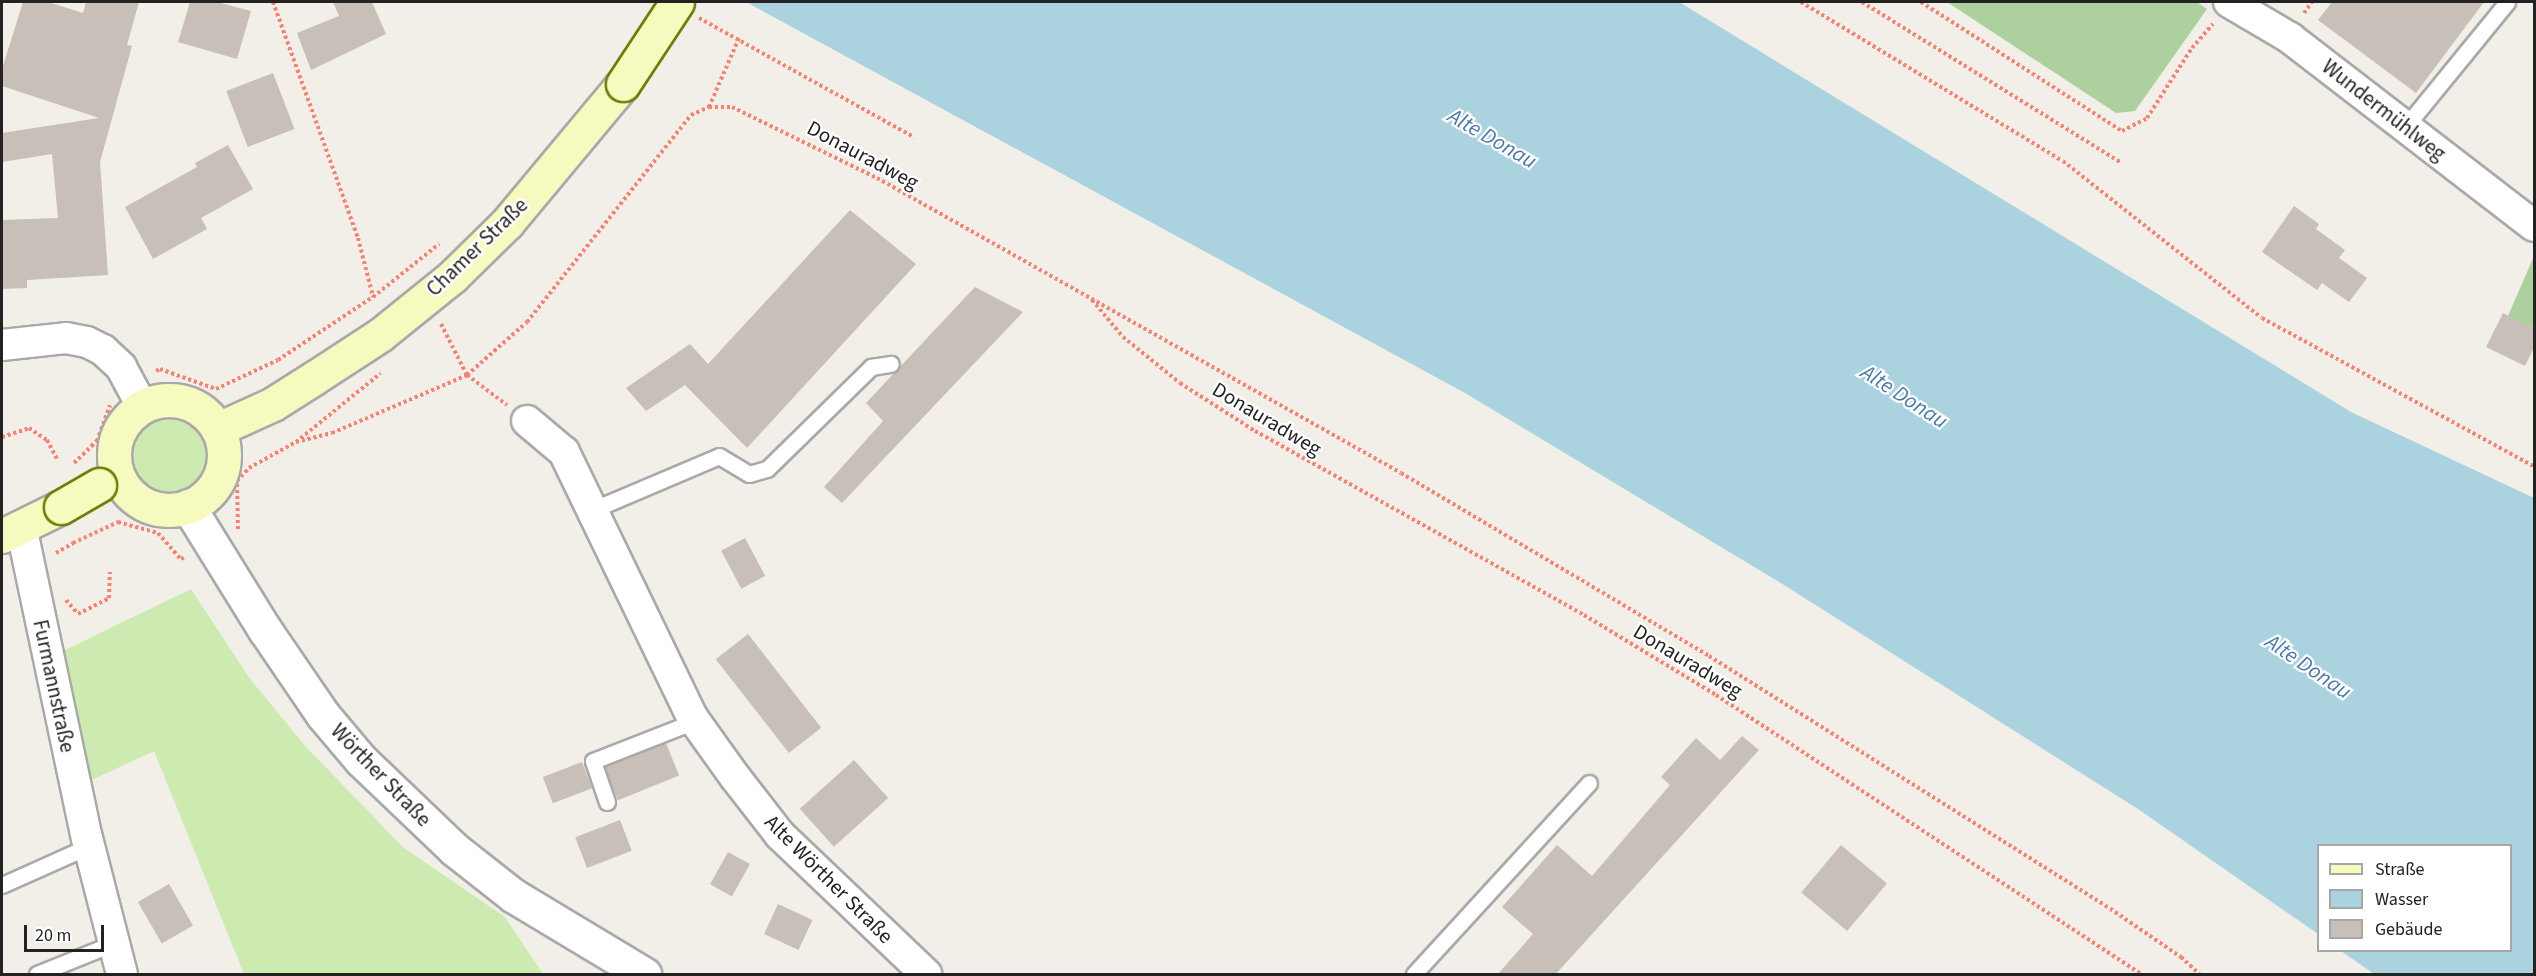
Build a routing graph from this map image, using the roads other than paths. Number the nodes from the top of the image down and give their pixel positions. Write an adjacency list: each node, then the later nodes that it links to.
1 (2230, 2): 4 (street, Wundermühlweg)
2 (2507, 2): 4 (lane)
3 (683, 7): 10 (main road, Chamer Straße, bridge)
4 (2406, 126): 5 (street, Wundermühlweg)
5 (2535, 226)
6 (2, 345): 8 (street)
7 (891, 364): 13 (lane)
8 (136, 394): 10 (main road); 11 (main road)
9 (527, 421): 13 (street, Alte Wörther Straße)
10 (218, 429): 12 (main road)
11 (108, 480): 12 (main road); 14 (main road, bridge)
12 (188, 507): 23 (street, Wörther Straße)
13 (592, 510): 15 (street, Alte Wörther Straße)
14 (11, 531): 18 (street, Furmannstraße)
15 (695, 721): 17 (lane); 24 (street, Alte Wörther Straße)
16 (1589, 783): 25 (lane)
17 (608, 802)
18 (89, 846): 19 (lane); 20 (street, Furmannstraße)
19 (2, 885)
20 (114, 944): 21 (lane); 22 (street, Furmannstraße)
21 (37, 975)
22 (122, 975)
23 (644, 975)
24 (926, 975)
25 (1414, 975)

